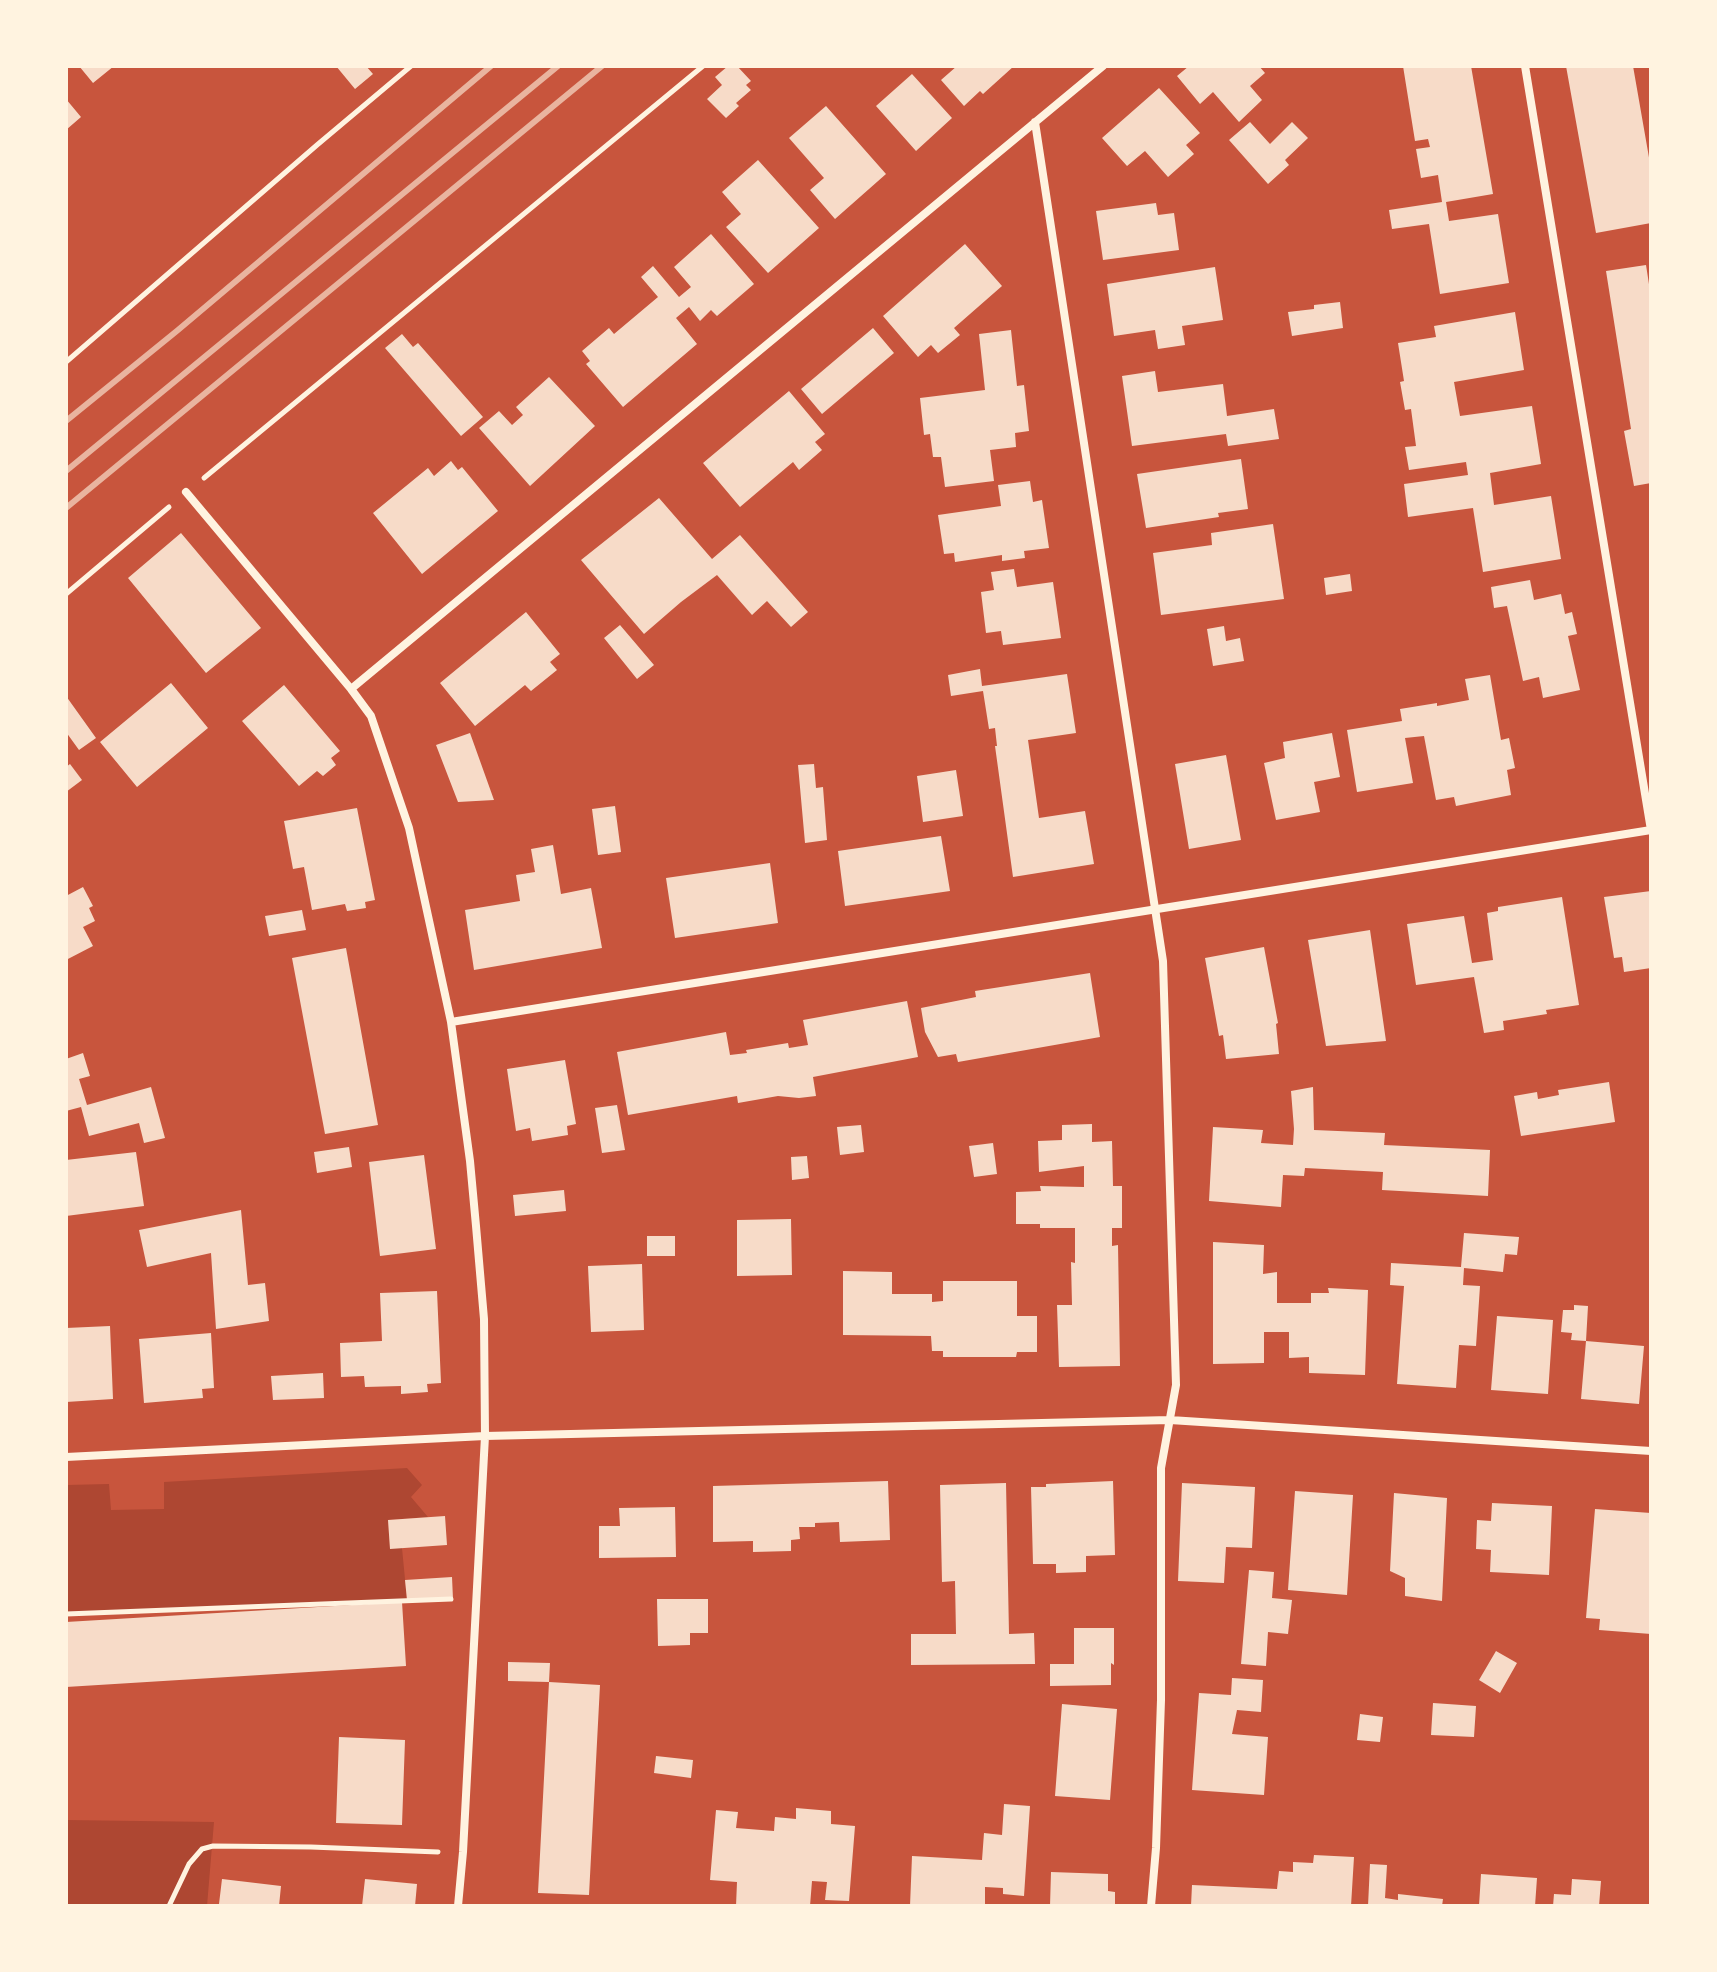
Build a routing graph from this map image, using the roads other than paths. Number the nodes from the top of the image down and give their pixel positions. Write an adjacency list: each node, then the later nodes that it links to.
1 (1103, 66): 3 (street)
2 (1525, 66): 6 (street)
3 (1035, 122): 5 (street); 7 (street)
4 (186, 492): 5 (street)
5 (351, 689): 8 (street)
6 (1651, 830): 7 (street)
7 (1154, 909): 8 (street); 9 (street)
8 (451, 1022): 10 (street)
9 (1170, 1420): 10 (street); 11 (street); 14 (street)
10 (485, 1436): 12 (street); 13 (street)
11 (1651, 1451)
12 (66, 1457)
13 (458, 1906)
14 (1151, 1906)

